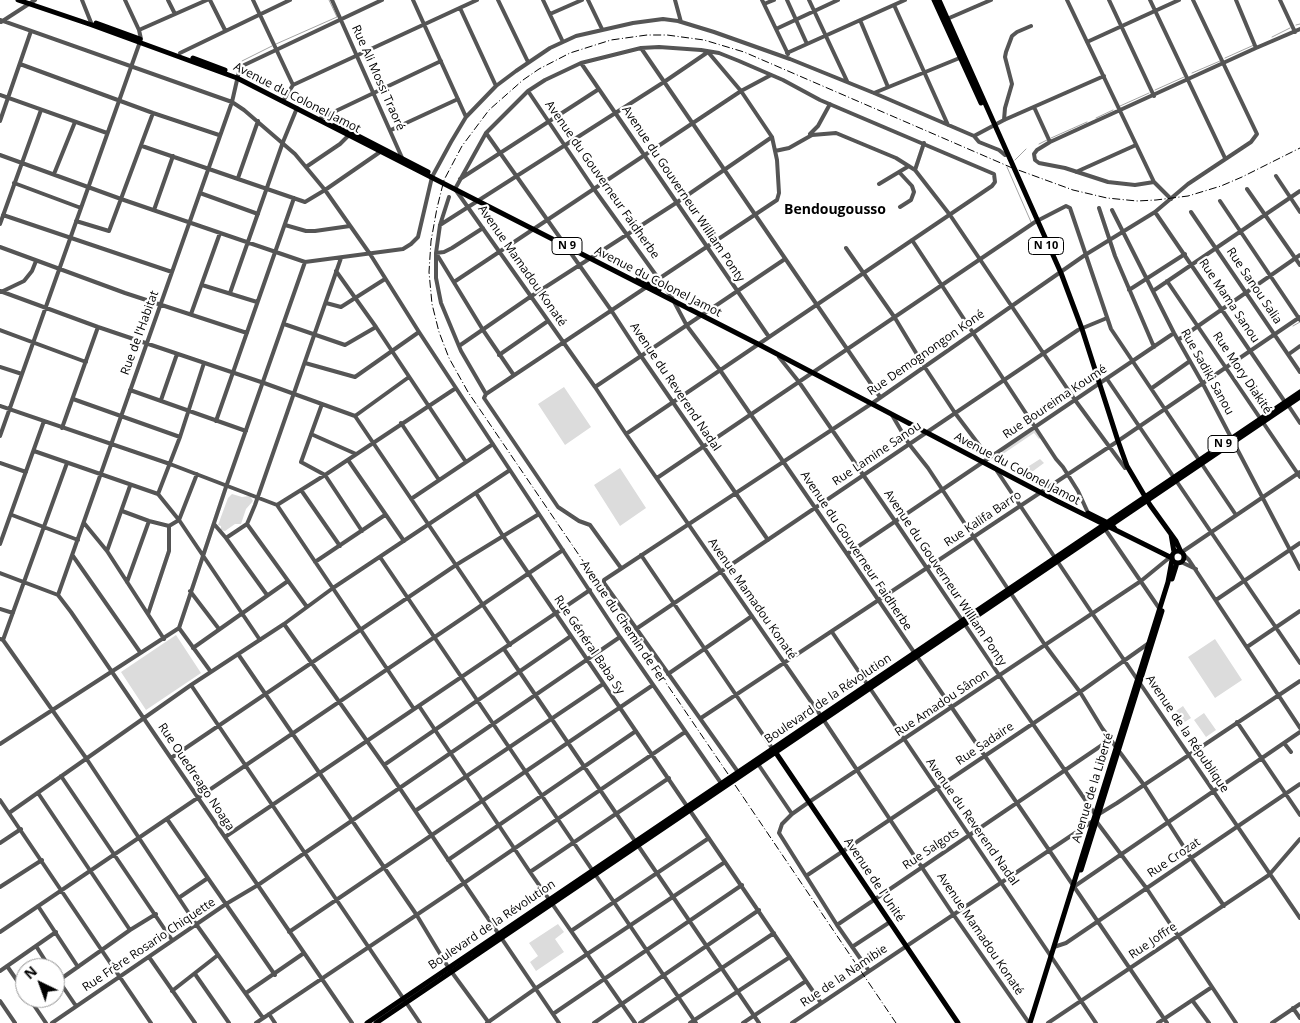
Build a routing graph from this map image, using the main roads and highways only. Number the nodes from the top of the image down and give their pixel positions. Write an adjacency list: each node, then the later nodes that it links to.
1 (18, 0): 4 (main road, Avenue du Colonel Jamot / N 9)
2 (934, 0): 6 (main road, N 10)
3 (939, 0): 6 (main road, N 10)
4 (31, 1): 5 (main road, Avenue du Colonel Jamot / N 9)
5 (140, 41): 7 (main road, Avenue du Colonel Jamot / N 9); 7 (main road, Avenue du Colonel Jamot / N 9)
6 (962, 56): 10 (main road, N 10)
7 (237, 76): 8 (main road, Avenue du Colonel Jamot / N 9)
8 (284, 99): 9 (main road, Avenue du Colonel Jamot / N 9); 9 (main road, Avenue du Colonel Jamot / N 9)
9 (321, 119): 11 (main road, Avenue du Colonel Jamot / N 9)
10 (993, 126): 13 (main road, N 10); 13 (main road, N 10)
11 (350, 134): 12 (main road, Avenue du Colonel Jamot / N 9); 12 (main road, Avenue du Colonel Jamot / N 9)
12 (404, 161): 14 (main road, Avenue du Colonel Jamot / N 9)
13 (1036, 222): 19 (main road, N 10)
14 (759, 343): 15 (main road, Avenue du Colonel Jamot / N 9); 15 (main road, Avenue du Colonel Jamot / N 9)
15 (814, 372): 21 (main road, Avenue du Colonel Jamot / N 9)
16 (1300, 392): 18 (main road, Boulevard de la Révolution / N 9)
17 (1300, 397): 18 (main road, Boulevard de la Révolution / N 9)
18 (1286, 404): 20 (main road, Boulevard de la Révolution / N 9)
19 (1116, 442): 20 (main road, N 10); 20 (main road, N 10)
20 (1146, 500): 21 (main road, Boulevard de la Révolution / N 9); 22 (main road, N 10)
21 (1108, 526): 24 (main road, Avenue du Colonel Jamot); 26 (main road, Boulevard de la Révolution)
22 (1171, 534): 23 (main road, N 10); 24 (main road, N 10)
23 (1182, 552): 24 (main road, Avenue du Colonel Jamot); 24 (main road)
24 (1174, 558): 25 (main road, Avenue de la Liberté); 25 (main road, Avenue de la Liberté)
25 (1139, 681): 34 (main road, Avenue de la Liberté)
26 (774, 750): 27 (main road, Boulevard de la Révolution); 27 (main road, Boulevard de la Révolution); 33 (main road, Avenue de l'Unité)
27 (688, 808): 28 (main road, Boulevard de la Révolution); 28 (main road, Boulevard de la Révolution)
28 (594, 873): 29 (main road, Boulevard de la Révolution)
29 (550, 901): 30 (main road, Boulevard de la Révolution); 30 (main road, Boulevard de la Révolution)
30 (405, 1000): 31 (main road, Boulevard de la Révolution); 32 (main road, Boulevard de la Révolution)
31 (367, 1023)
32 (376, 1023)
33 (958, 1023)
34 (1031, 1023)

